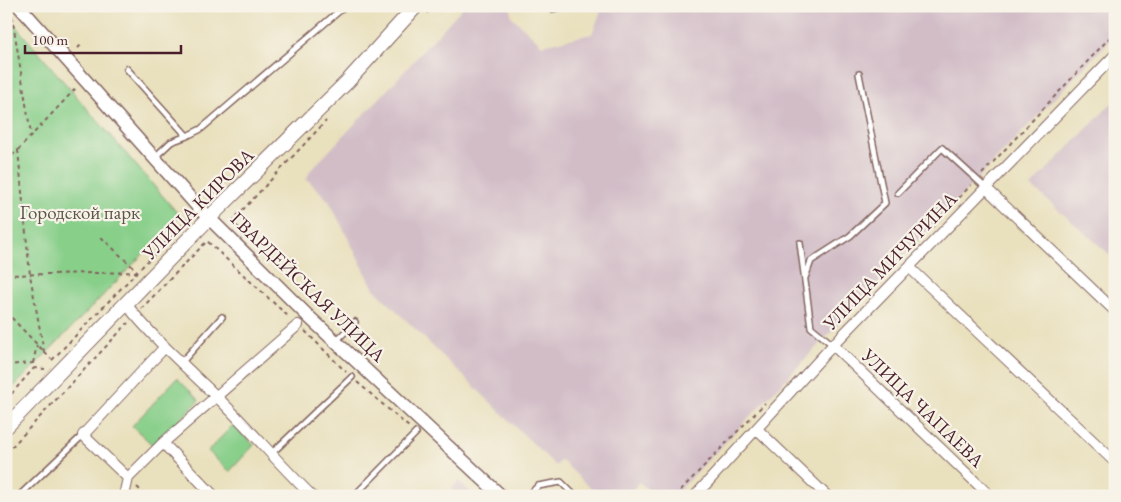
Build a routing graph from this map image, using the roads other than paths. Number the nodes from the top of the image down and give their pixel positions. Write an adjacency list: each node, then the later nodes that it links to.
1 (345, 6): 9 (lane)
2 (549, 6): 3 (lane)
3 (566, 6)
4 (15, 10): 10 (street, ГВАРДЕЙСКАЯ УЛИЦА)
5 (421, 10): 13 (main road, УЛИЦА КИРОВА)
6 (1115, 54): 11 (street, УЛИЦА МИЧУРИНА)
7 (127, 69): 9 (lane)
8 (859, 74): 16 (lane)
9 (187, 136): 10 (lane)
10 (154, 158): 13 (street, ГВАРДЕЙСКАЯ УЛИЦА)
11 (986, 188): 12 (lane); 15 (street, УЛИЦА МИЧУРИНА); 18 (street)
12 (898, 193)
13 (209, 218): 17 (main road, УЛИЦА КИРОВА); 22 (street, ГВАРДЕЙСКАЯ УЛИЦА)
14 (800, 243): 16 (lane)
15 (909, 267): 23 (street, УЛИЦА МИЧУРИНА); 34 (street)
16 (804, 278): 23 (lane)
17 (126, 304): 24 (street); 28 (main road, УЛИЦА КИРОВА)
18 (1115, 311)
19 (222, 317): 25 (lane)
20 (355, 322): 22 (lane)
21 (298, 325): 27 (street)
22 (335, 342): 41 (street, ГВАРДЕЙСКАЯ УЛИЦА)
23 (833, 345): 29 (street, УЛИЦА МИЧУРИНА); 46 (street, УЛИЦА ЧАПАЕВА)
24 (164, 348): 25 (street); 31 (street)
25 (181, 364): 27 (street)
26 (352, 377): 33 (lane)
27 (217, 396): 32 (street); 33 (street)
28 (6, 427)
29 (757, 429): 44 (street, УЛИЦА МИЧУРИНА); 45 (street)
30 (416, 434): 40 (lane)
31 (82, 435): 35 (street); 36 (lane)
32 (163, 443): 35 (street); 38 (street)
33 (272, 453): 39 (street)
34 (1115, 462)
35 (128, 478): 37 (street)
36 (19, 496)
37 (124, 496)
38 (214, 496)
39 (312, 496)
40 (354, 496)
41 (501, 496)
42 (528, 496): 43 (lane)
43 (575, 496)
44 (694, 496)
45 (827, 496)
46 (990, 496)

